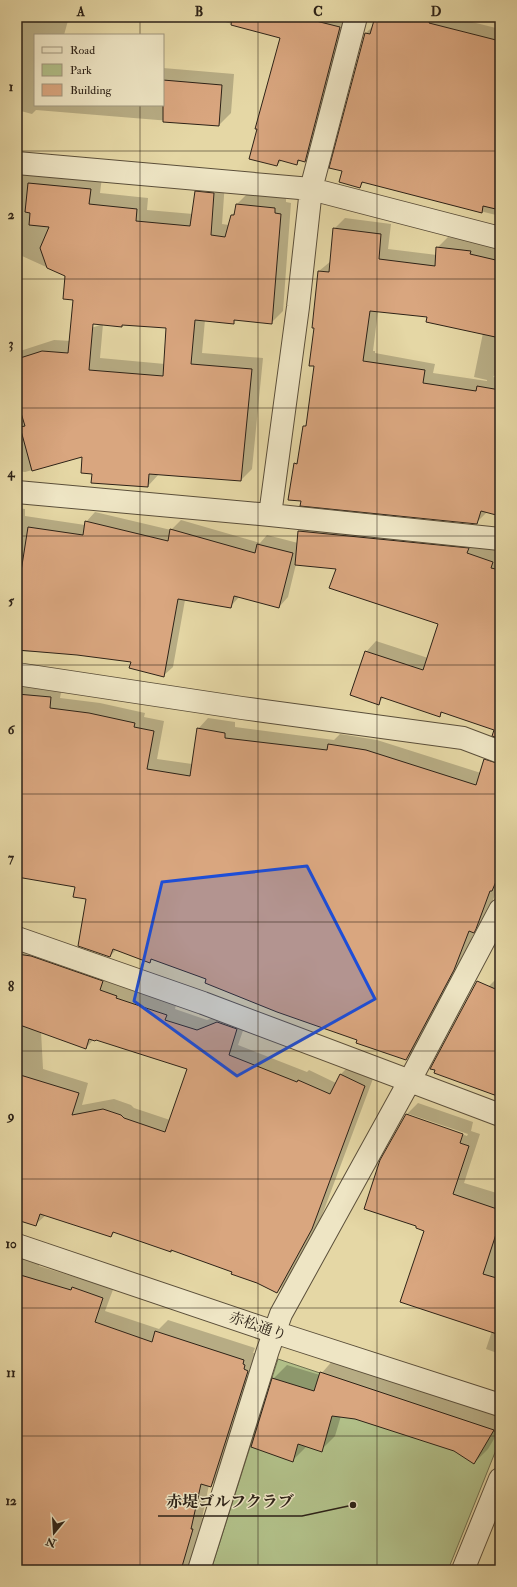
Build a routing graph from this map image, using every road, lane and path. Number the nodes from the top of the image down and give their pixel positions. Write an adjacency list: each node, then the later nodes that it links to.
1 (356, 17): 3 (street)
2 (17, 163): 3 (street)
3 (311, 189): 4 (street); 6 (street)
4 (500, 238)
5 (17, 492): 6 (street)
6 (270, 515): 7 (street)
7 (500, 539)
8 (17, 674): 9 (street)
9 (500, 752)
10 (500, 910): 12 (street)
11 (17, 938): 12 (street)
12 (408, 1082): 13 (street); 15 (street)
13 (500, 1115)
14 (17, 1245): 15 (street, 赤松通り)
15 (274, 1332): 16 (street, 赤松通り); 18 (street)
16 (500, 1405)
17 (500, 1479): 19 (street)
18 (199, 1570)
19 (463, 1570)

